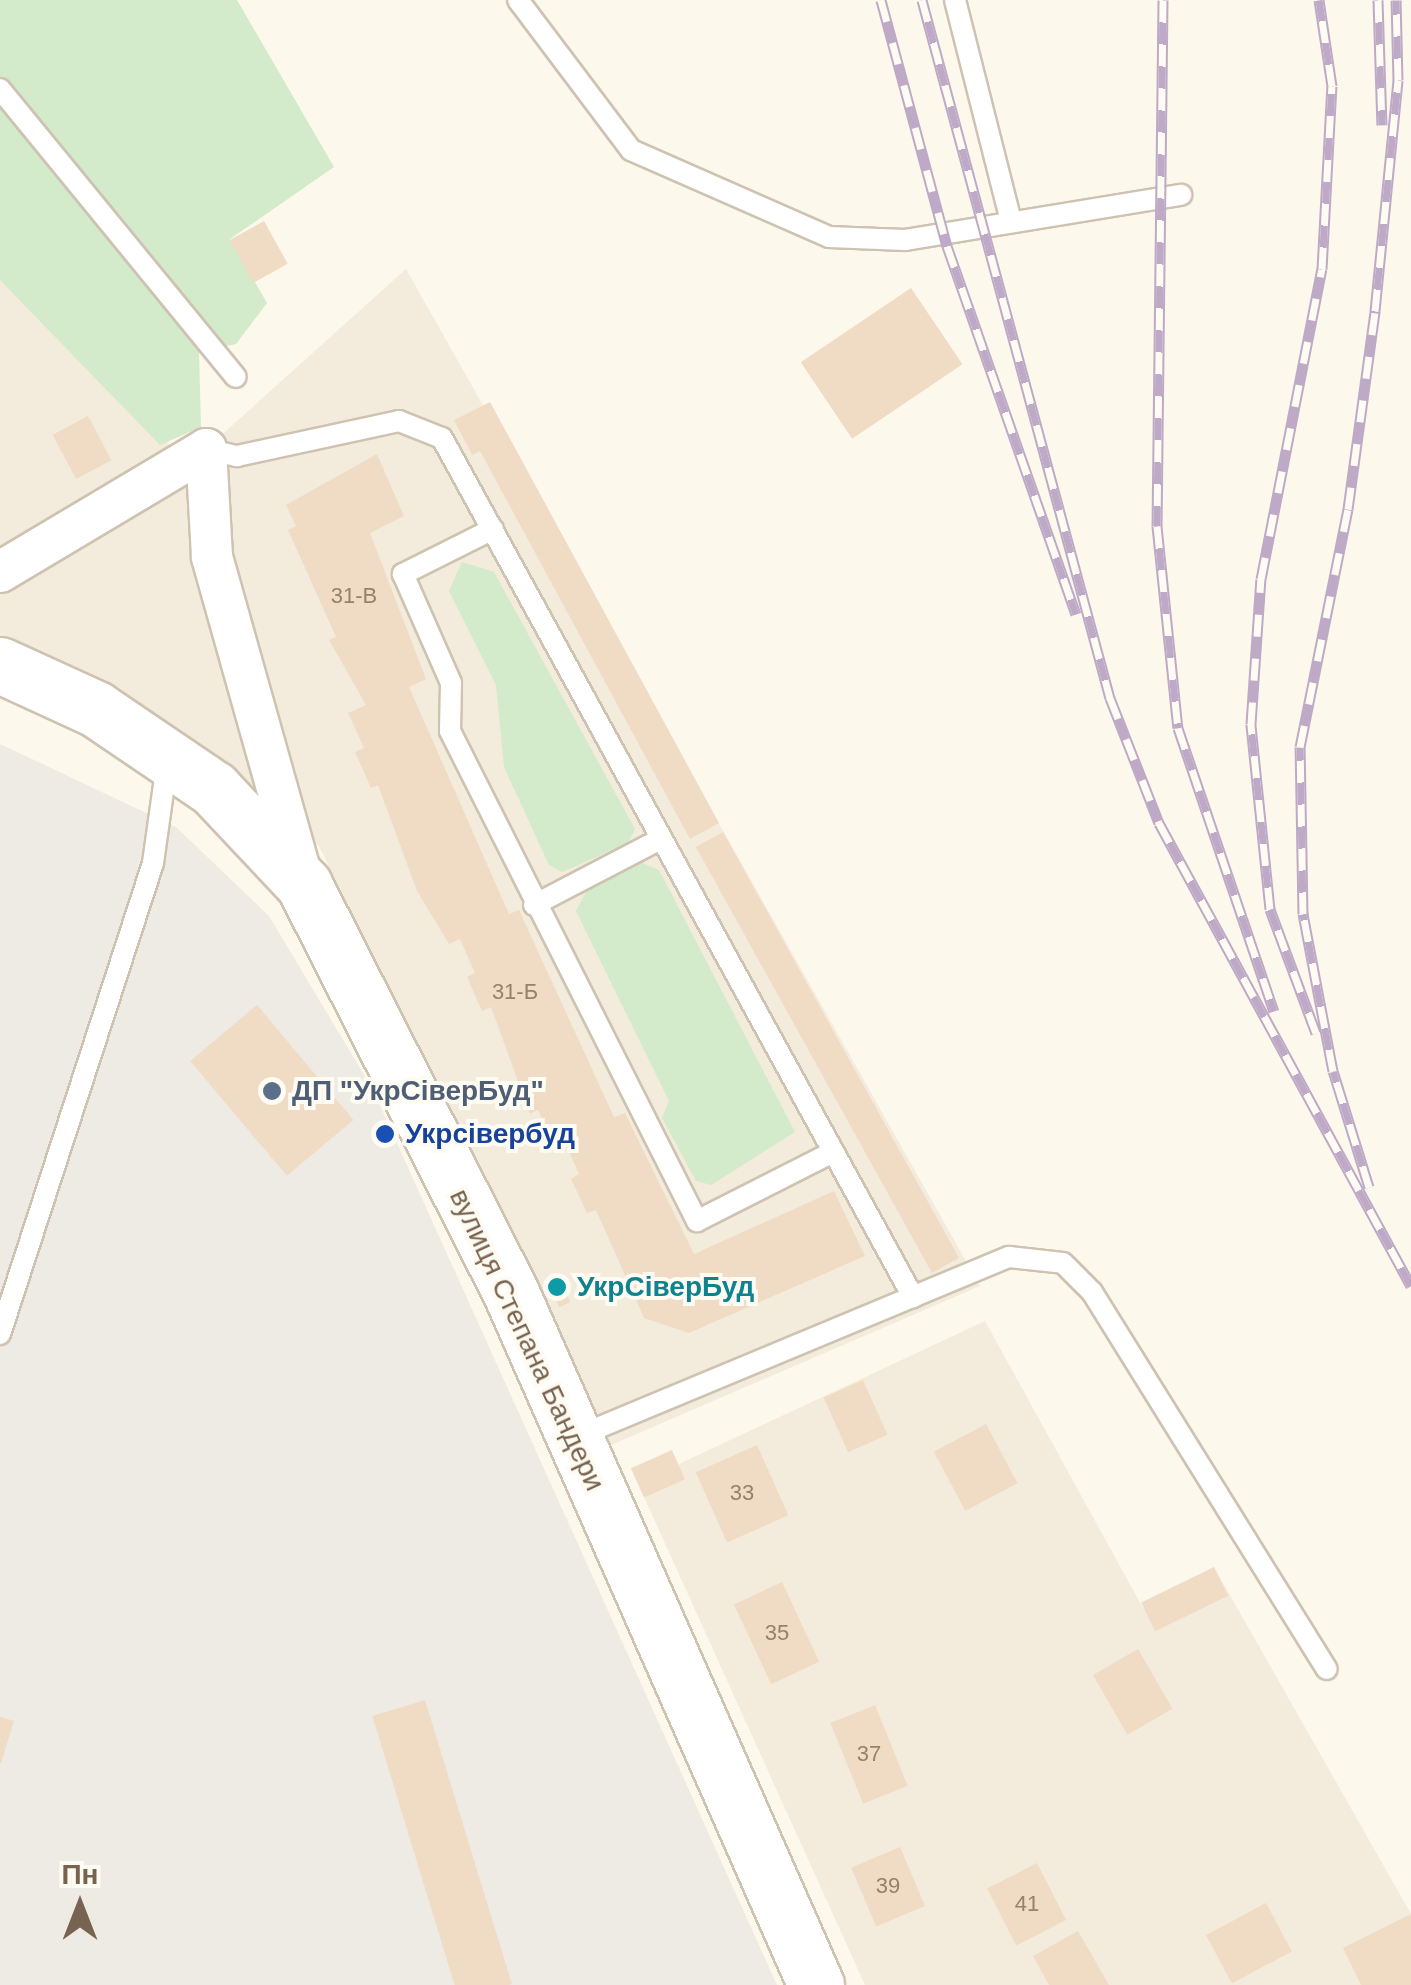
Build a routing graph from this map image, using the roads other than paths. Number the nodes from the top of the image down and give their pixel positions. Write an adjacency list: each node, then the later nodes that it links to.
1 (518, 0): 5 (lane)
2 (955, 0): 5 (lane)
3 (0, 90): 6 (lane)
4 (1181, 195): 5 (lane)
5 (1011, 222)
6 (236, 377)
7 (206, 449): 8 (lane); 9 (street); 13 (street)
8 (493, 528): 12 (lane); 14 (lane)
9 (0, 572)
10 (0, 665): 11 (street, вулиця Степана Бандери)
11 (168, 756): 13 (street, вулиця Степана Бандери); 17 (lane)
12 (661, 839): 14 (lane); 15 (lane)
13 (304, 885): 18 (street, вулиця Степана Бандери)
14 (534, 905): 15 (lane)
15 (833, 1152): 16 (lane)
16 (913, 1297): 18 (lane); 19 (lane)
17 (0, 1334)
18 (574, 1438): 20 (street, вулиця Степана Бандери)
19 (1326, 1670)
20 (816, 1985)

